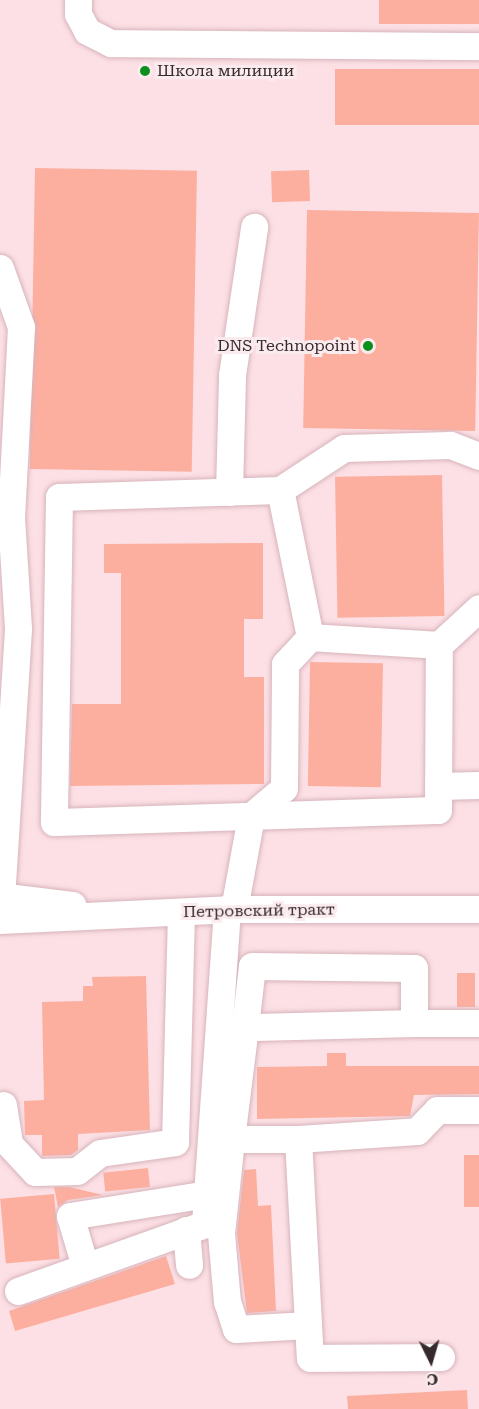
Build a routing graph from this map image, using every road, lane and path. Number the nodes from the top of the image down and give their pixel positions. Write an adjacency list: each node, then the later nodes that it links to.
1 (78, 0): 2 (street)
2 (479, 46)
3 (254, 227): 8 (street)
4 (0, 268): 6 (street)
5 (479, 456): 7 (street)
6 (8, 464): 15 (street)
7 (280, 490): 8 (street); 10 (street)
8 (229, 492): 14 (street)
9 (479, 608): 11 (street)
10 (310, 637): 11 (street); 14 (street)
11 (440, 645): 13 (street)
12 (479, 785): 13 (street)
13 (438, 786): 14 (street)
14 (251, 816): 16 (street)
15 (0, 904): 19 (street); 19 (street, Петровский тракт)
16 (231, 909): 17 (street, Петровский тракт); 18 (street, Петровский тракт); 27 (street)
17 (479, 909)
18 (181, 912): 19 (street, Петровский тракт); 23 (street)
19 (142, 914)
20 (414, 1023): 21 (street); 22 (street); 22 (street)
21 (479, 1023)
22 (245, 1026): 25 (street)
23 (3, 1105)
24 (479, 1110): 26 (street)
25 (231, 1139): 26 (street); 32 (street)
26 (298, 1139): 32 (street)
27 (207, 1194): 28 (street); 30 (street)
28 (186, 1230): 29 (street); 30 (street)
29 (189, 1265)
30 (85, 1266): 31 (street)
31 (18, 1291)
32 (308, 1325): 33 (street)
33 (441, 1357)

